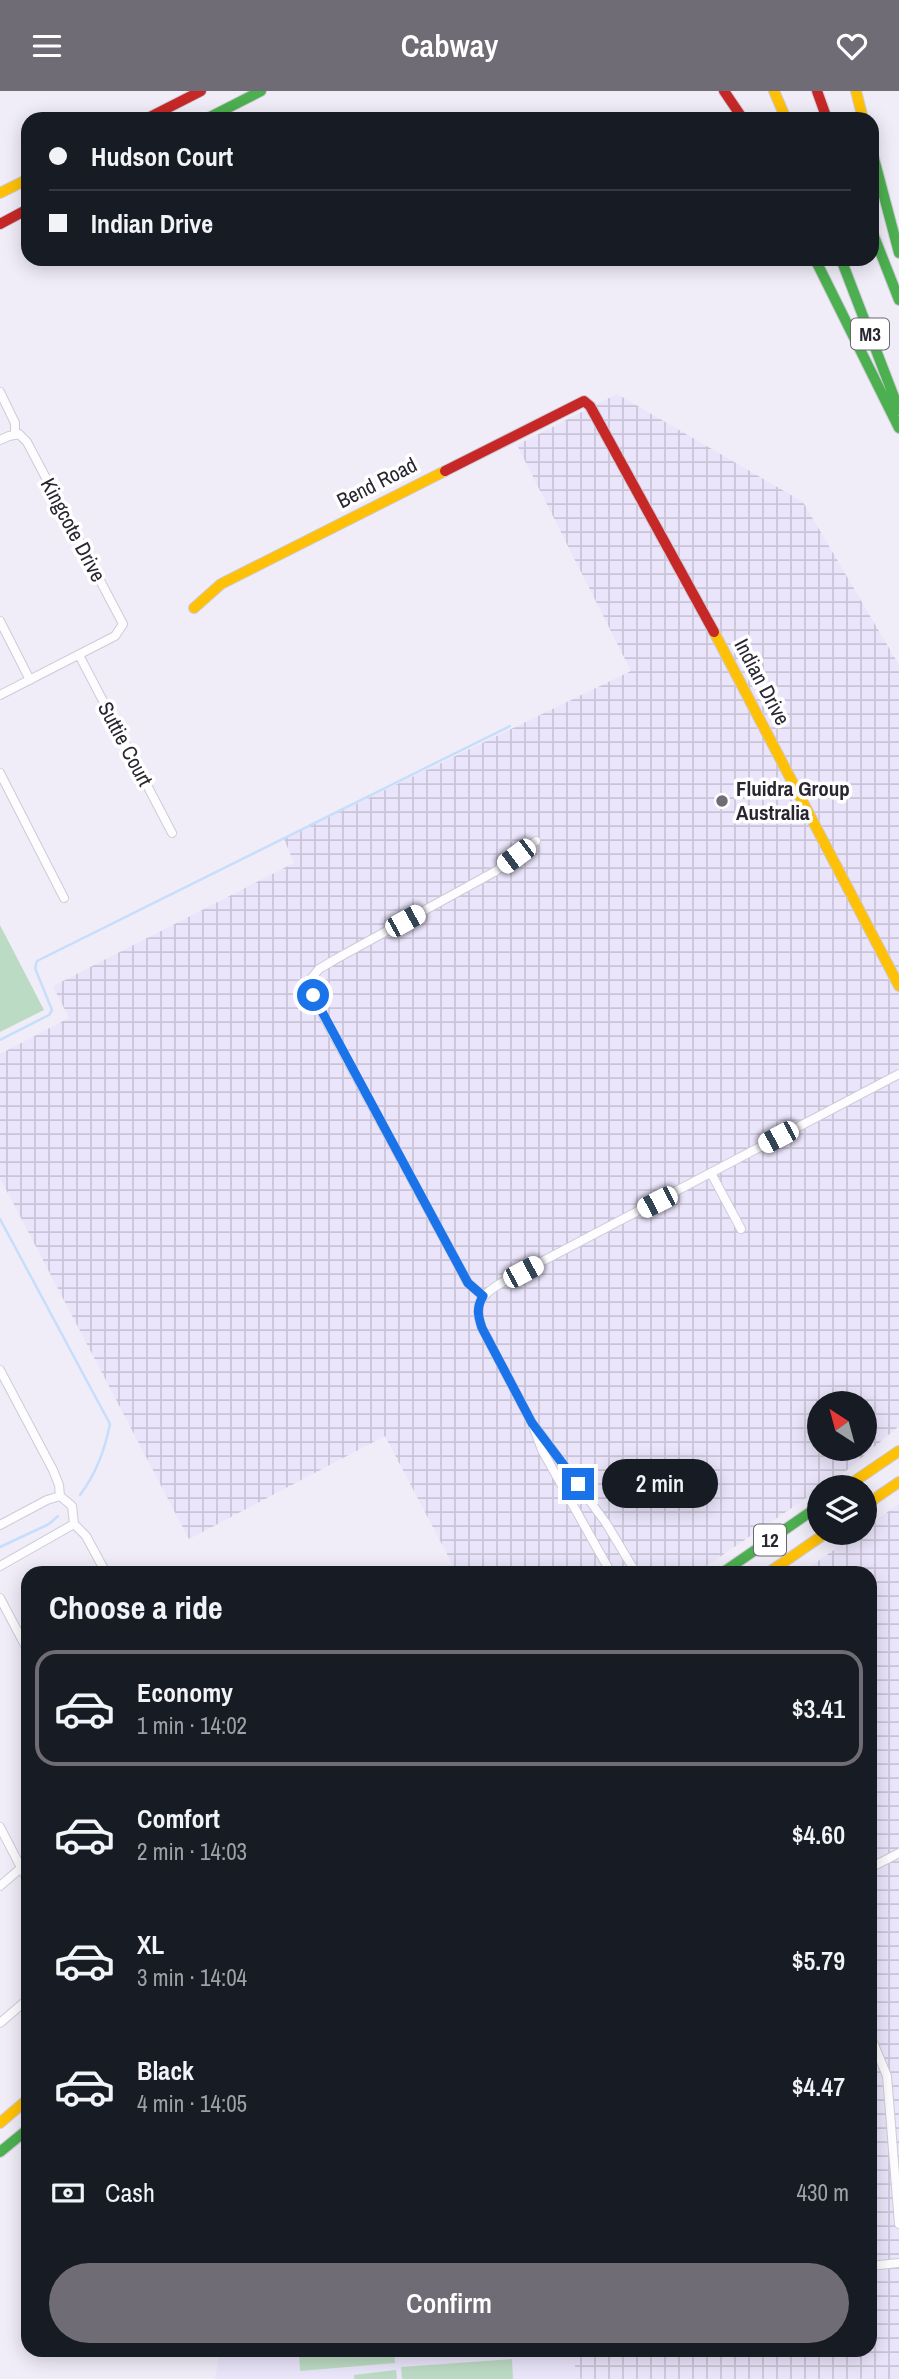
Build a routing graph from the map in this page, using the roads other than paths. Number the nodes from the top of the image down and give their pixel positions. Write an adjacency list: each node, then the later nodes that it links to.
1 (201, 91): 7 (main road)
2 (261, 91): 8 (main road)
3 (724, 91): 9 (main road)
4 (775, 91): 10 (main road)
5 (817, 91): 11 (main road)
6 (856, 91): 12 (main road)
7 (160, 112)
8 (220, 112)
9 (738, 112)
10 (783, 112)
11 (824, 112)
12 (861, 112)
13 (879, 177): 19 (main road)
14 (21, 182): 15 (main road)
15 (0, 193)
16 (21, 213): 17 (main road)
17 (0, 224)
18 (879, 249): 22 (main road, M3)
19 (899, 253)
20 (818, 266): 26 (main road)
21 (844, 266): 25 (main road, M3)
22 (899, 300)
23 (0, 392): 27 (street, Kingcote Drive)
24 (584, 401): 29 (main road, Bend Road); 38 (main road, Indian Drive)
25 (899, 410)
26 (899, 428)
27 (17, 435): 28 (street); 31 (street, Kingcote Drive)
28 (0, 440)
29 (194, 608)
30 (0, 621): 32 (street)
31 (79, 655): 32 (street); 35 (street, Suttie Court)
32 (30, 680): 33 (street)
33 (0, 695)
34 (0, 772): 37 (street)
35 (172, 833)
36 (536, 842): 42 (street)
37 (64, 898)
38 (899, 986)
39 (899, 1074): 40 (street)
40 (711, 1173): 41 (street); 42 (street)
41 (741, 1229)
42 (483, 1296): 44 (street)
43 (0, 1370): 48 (street)
44 (532, 1423): 56 (street); 57 (street)
45 (899, 1451): 46 (main road)
46 (864, 1475)
47 (899, 1482): 49 (main road)
48 (60, 1496): 51 (street); 52 (street)
49 (877, 1497)
50 (807, 1514): 58 (main road, 12)
51 (74, 1524): 54 (street); 55 (street)
52 (0, 1525)
53 (808, 1545): 59 (main road, 12)
54 (0, 1566)
55 (102, 1566)
56 (607, 1566)
57 (633, 1566)
58 (732, 1566)
59 (778, 1566)
60 (0, 1598): 61 (street)
61 (21, 1638)
62 (0, 1827): 65 (street)
63 (899, 1853): 64 (street)
64 (877, 1864)
65 (21, 1868): 66 (street)
66 (0, 1885)
67 (21, 2006): 68 (street)
68 (0, 2023)
69 (877, 2052): 74 (street)
70 (21, 2105): 71 (main road)
71 (0, 2123)
72 (21, 2135): 73 (main road)
73 (0, 2152)
74 (899, 2224)
75 (899, 2263): 76 (street)
76 (877, 2265)

